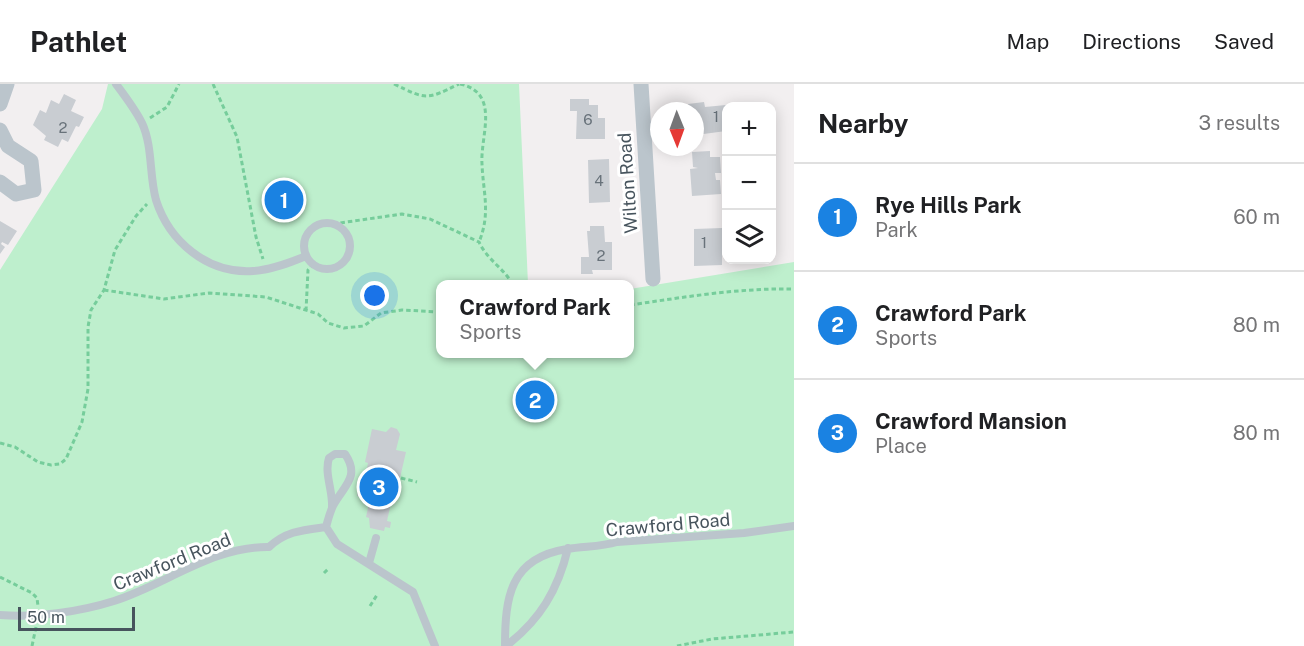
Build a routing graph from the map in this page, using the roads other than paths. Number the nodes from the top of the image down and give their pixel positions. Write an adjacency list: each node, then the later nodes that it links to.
1 (7, 84): 4 (street)
2 (116, 84): 8 (lane)
3 (641, 84): 9 (street, Wilton Road)
4 (0, 104)
5 (0, 130): 6 (street)
6 (4, 149): 7 (street)
7 (0, 182)
8 (306, 256): 8 (lane)
9 (653, 279)
10 (332, 507): 10 (lane); 12 (lane)
11 (794, 526): 14 (lane, Crawford Road)
12 (326, 527): 15 (lane); 16 (lane, Crawford Road)
13 (376, 538): 15 (lane)
14 (568, 548): 18 (lane); 18 (lane, Crawford Road)
15 (369, 563): 17 (lane)
16 (0, 615)
17 (435, 646)
18 (506, 646)

